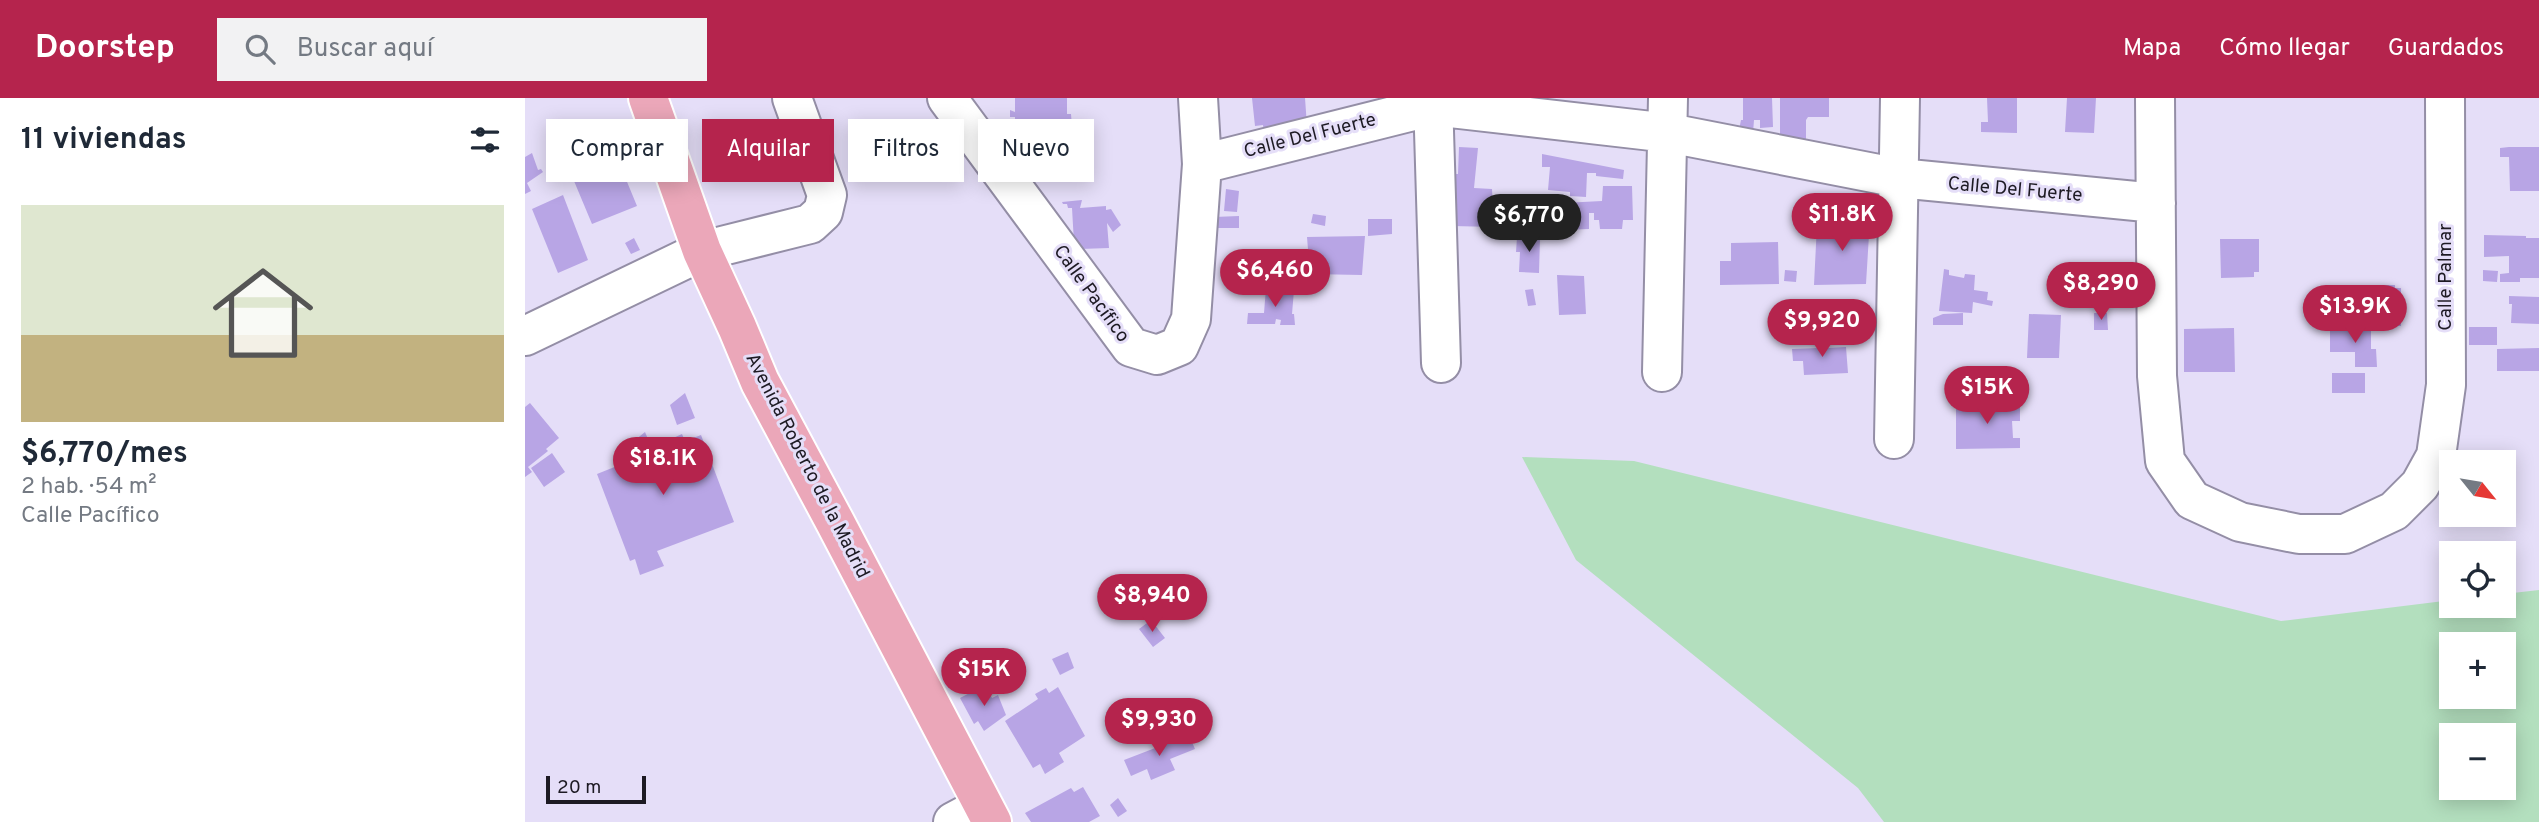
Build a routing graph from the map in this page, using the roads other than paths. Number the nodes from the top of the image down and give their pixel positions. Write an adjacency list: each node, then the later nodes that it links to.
1 (648, 98): 13 (main road, Avenida Roberto de la Madrid)
2 (792, 98): 13 (street)
3 (947, 98): 10 (street, Calle Pacífico)
4 (1198, 98): 10 (street, Calle Pacífico)
5 (1900, 98): 11 (street)
6 (2155, 98): 12 (street)
7 (2445, 98): 12 (street, Calle Palmar)
8 (1433, 102): 9 (street, Calle Del Fuerte); 10 (street, Calle Del Fuerte); 15 (street)
9 (1668, 115): 11 (street, Calle Del Fuerte); 16 (street)
10 (1202, 164)
11 (1899, 178): 12 (street, Calle Del Fuerte); 17 (street)
12 (2156, 203)
13 (702, 251): 14 (street); 18 (main road, Avenida Roberto de la Madrid)
14 (525, 336)
15 (1441, 363)
16 (1662, 372)
17 (1894, 439)
18 (976, 817)

